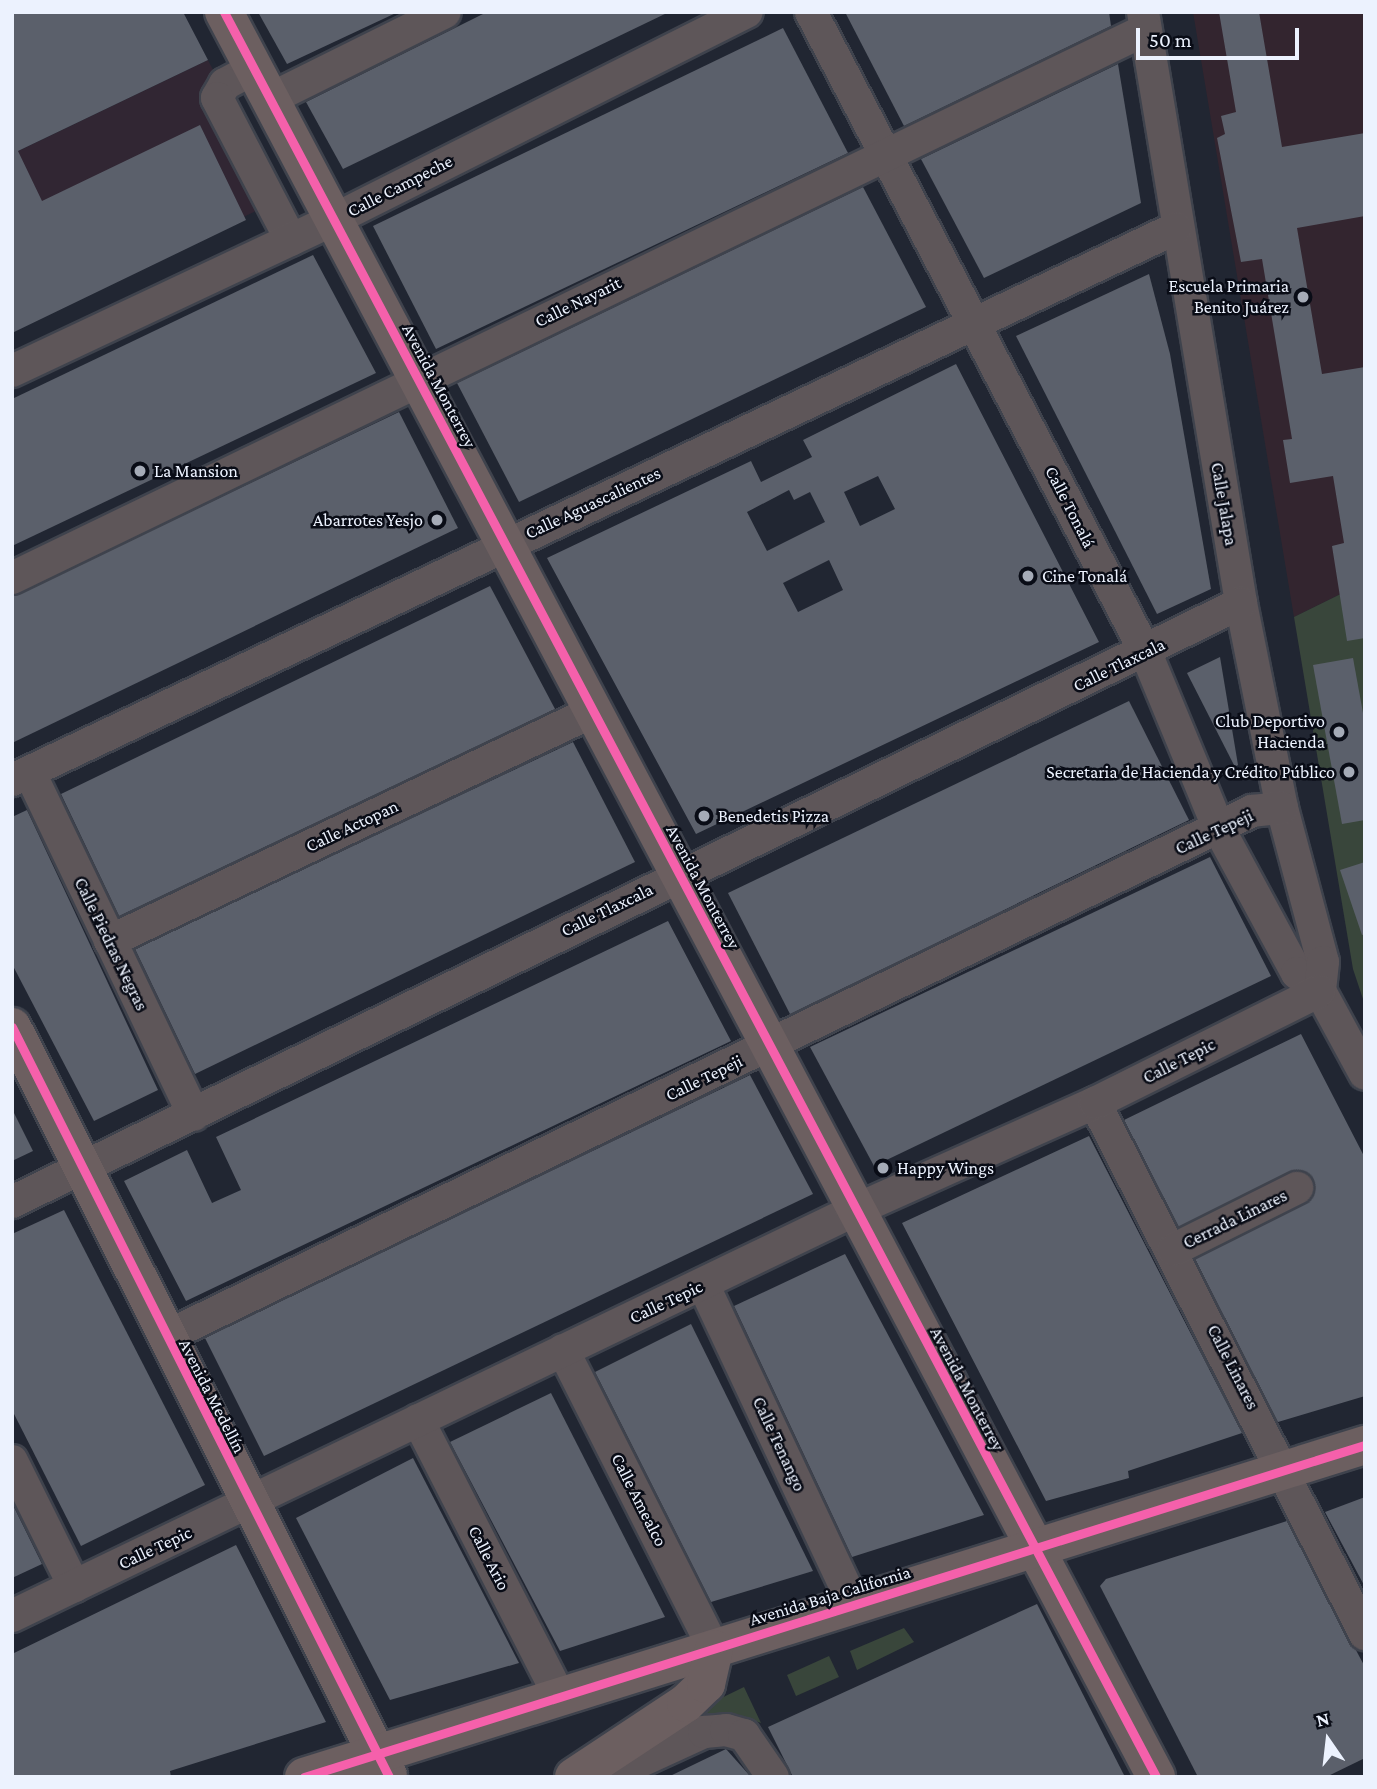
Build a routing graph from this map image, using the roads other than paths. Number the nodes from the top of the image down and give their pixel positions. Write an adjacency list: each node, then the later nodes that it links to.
1 (224, 12): 6 (main road, Avenida Monterrey)
2 (445, 12): 6 (street)
3 (747, 12): 8 (street, Calle Campeche)
4 (811, 12): 7 (street, Calle Tonalá)
5 (1144, 21): 7 (street, Calle Nayarit); 9 (street, Calle Jalapa)
6 (261, 84): 8 (main road, Avenida Monterrey); 10 (street)
7 (886, 152): 11 (street, Calle Tonalá); 13 (street, Calle Nayarit)
8 (334, 220): 10 (street, Calle Campeche); 13 (main road, Avenida Monterrey)
9 (1176, 228): 11 (street, Calle Aguascalientes); 16 (street, Calle Jalapa)
10 (291, 240): 12 (street, Calle Campeche)
11 (975, 324): 14 (street, Calle Aguascalientes); 17 (street, Calle Tonalá)
12 (12, 371)
13 (418, 380): 14 (main road, Avenida Monterrey); 15 (street, Calle Nayarit)
14 (505, 545): 18 (main road, Avenida Monterrey); 19 (street, Calle Aguascalientes)
15 (12, 578)
16 (1241, 603): 17 (street, Calle Tlaxcala); 20 (street, Calle Jalapa)
17 (1146, 653): 21 (street, Calle Tonalá); 22 (street, Calle Tlaxcala)
18 (594, 711): 22 (main road, Avenida Monterrey); 23 (street, Calle Actopan)
19 (21, 776): 23 (street, Calle Piedras Negras)
20 (1282, 808): 21 (street, Calle Tepeji); 24 (street, Calle Jalapa)
21 (1219, 829): 24 (street, Calle Tonalá); 26 (street, Calle Tepeji)
22 (678, 876): 26 (main road, Avenida Monterrey); 29 (street, Calle Tlaxcala)
23 (110, 941): 29 (street, Calle Piedras Negras)
24 (1320, 991): 27 (street, Calle Tonalá); 28 (street, Calle Tepic)
25 (12, 1027): 30 (main road, Avenida Medellín)
26 (772, 1046): 33 (main road, Avenida Monterrey); 36 (street, Calle Tepeji)
27 (1365, 1074)
28 (1095, 1103): 33 (street, Calle Tepic); 34 (street, Calle Linares)
29 (194, 1115): 30 (street, Calle Tlaxcala)
30 (83, 1168): 32 (street, Calle Tlaxcala); 36 (main road, Avenida Medellín)
31 (1297, 1188): 34 (street, Cerrada Linares)
32 (12, 1202)
33 (853, 1211): 35 (street, Calle Tepic); 43 (main road, Avenida Monterrey)
34 (1173, 1250): 41 (street, Calle Linares)
35 (703, 1284): 37 (street, Calle Tepic); 45 (street, Calle Tenango)
36 (165, 1337): 42 (main road, Avenida Medellín)
37 (564, 1350): 38 (street, Calle Tepic); 48 (street, Calle Amealco)
38 (418, 1420): 42 (street, Calle Tepic); 49 (street, Calle Ario)
39 (1365, 1445): 41 (main road, Avenida Baja California)
40 (12, 1461): 44 (street)
41 (1285, 1470): 43 (main road, Avenida Baja California); 47 (street, Calle Linares)
42 (249, 1504): 44 (street, Calle Tepic); 50 (main road, Avenida Medellín)
43 (1034, 1548): 45 (main road, Avenida Baja California); 55 (main road, Avenida Monterrey)
44 (74, 1586): 46 (street, Calle Tepic)
45 (855, 1605): 48 (main road, Avenida Baja California)
46 (12, 1616)
47 (1365, 1634)
48 (714, 1648): 49 (main road, Avenida Baja California); 52 (main road)
49 (560, 1697): 50 (main road, Avenida Baja California)
50 (383, 1765): 51 (main road, Avenida Baja California)
51 (304, 1777)
52 (574, 1777)
53 (606, 1777): 54 (street)
54 (773, 1777)
55 (1156, 1777)

